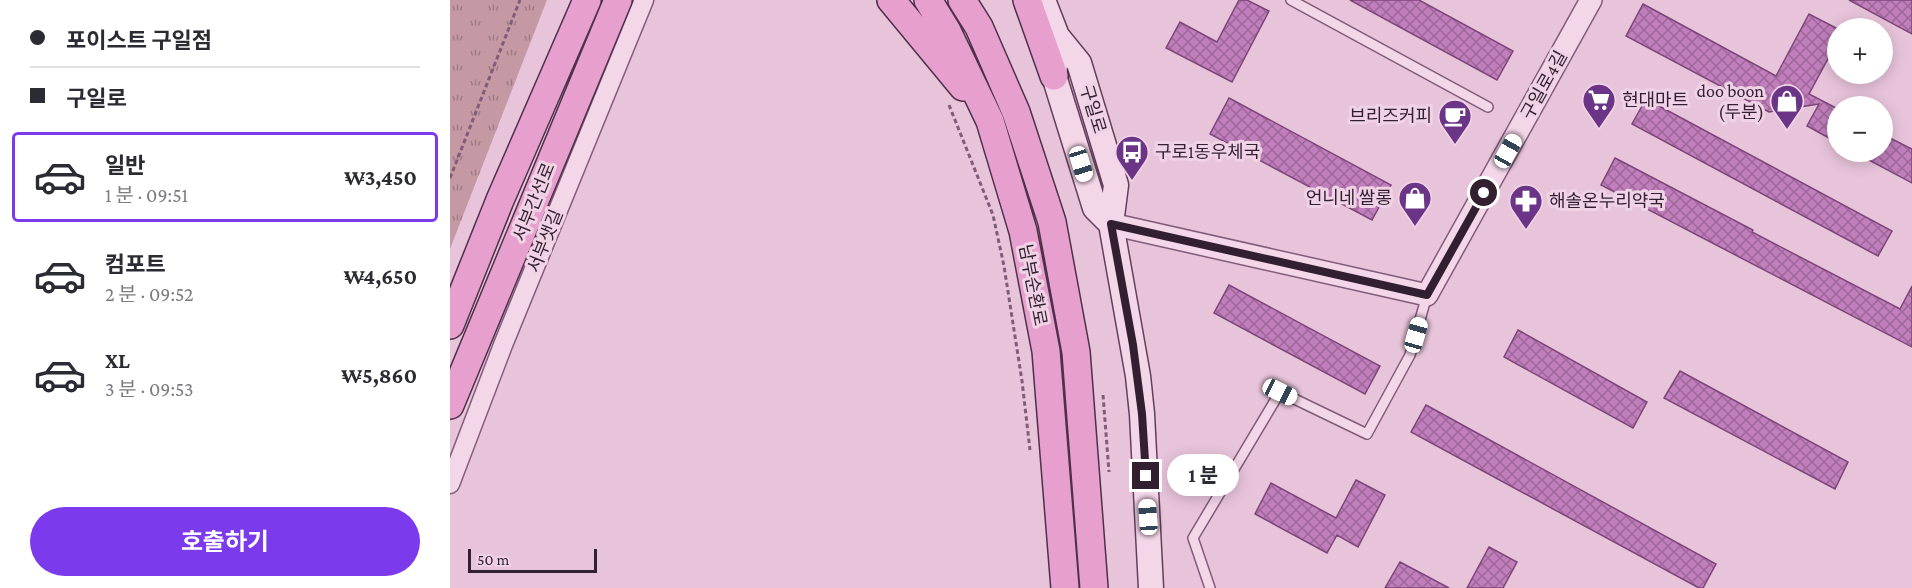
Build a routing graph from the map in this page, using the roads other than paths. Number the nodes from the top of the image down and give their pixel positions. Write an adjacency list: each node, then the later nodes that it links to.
1 (587, 0): 18 (main road, 서부간선로)
2 (618, 0): 19 (main road, 서부간선로)
3 (644, 0): 20 (street, 서부샛길)
4 (891, 0): 15 (main road)
5 (928, 0): 15 (main road, 남부순환로)
6 (962, 0): 22 (main road, 남부순환로)
7 (1013, 0): 13 (main road)
8 (1027, 0): 13 (main road)
9 (1043, 0): 12 (main road, 구일로)
10 (1291, 0): 14 (lane)
11 (1591, 0): 17 (street, 구일로4길)
12 (1057, 36): 13 (main road, 구일로); 16 (main road, 구일로)
13 (1054, 76): 16 (main road, 구일로)
14 (1488, 107)
15 (990, 121): 21 (main road, 남부순환로)
16 (1111, 224): 17 (street); 23 (main road, 구일로)
17 (1427, 295): 24 (lane)
18 (450, 325)
19 (450, 405)
20 (450, 483)
21 (1065, 588)
22 (1094, 588)
23 (1151, 588)
24 (1210, 588)

